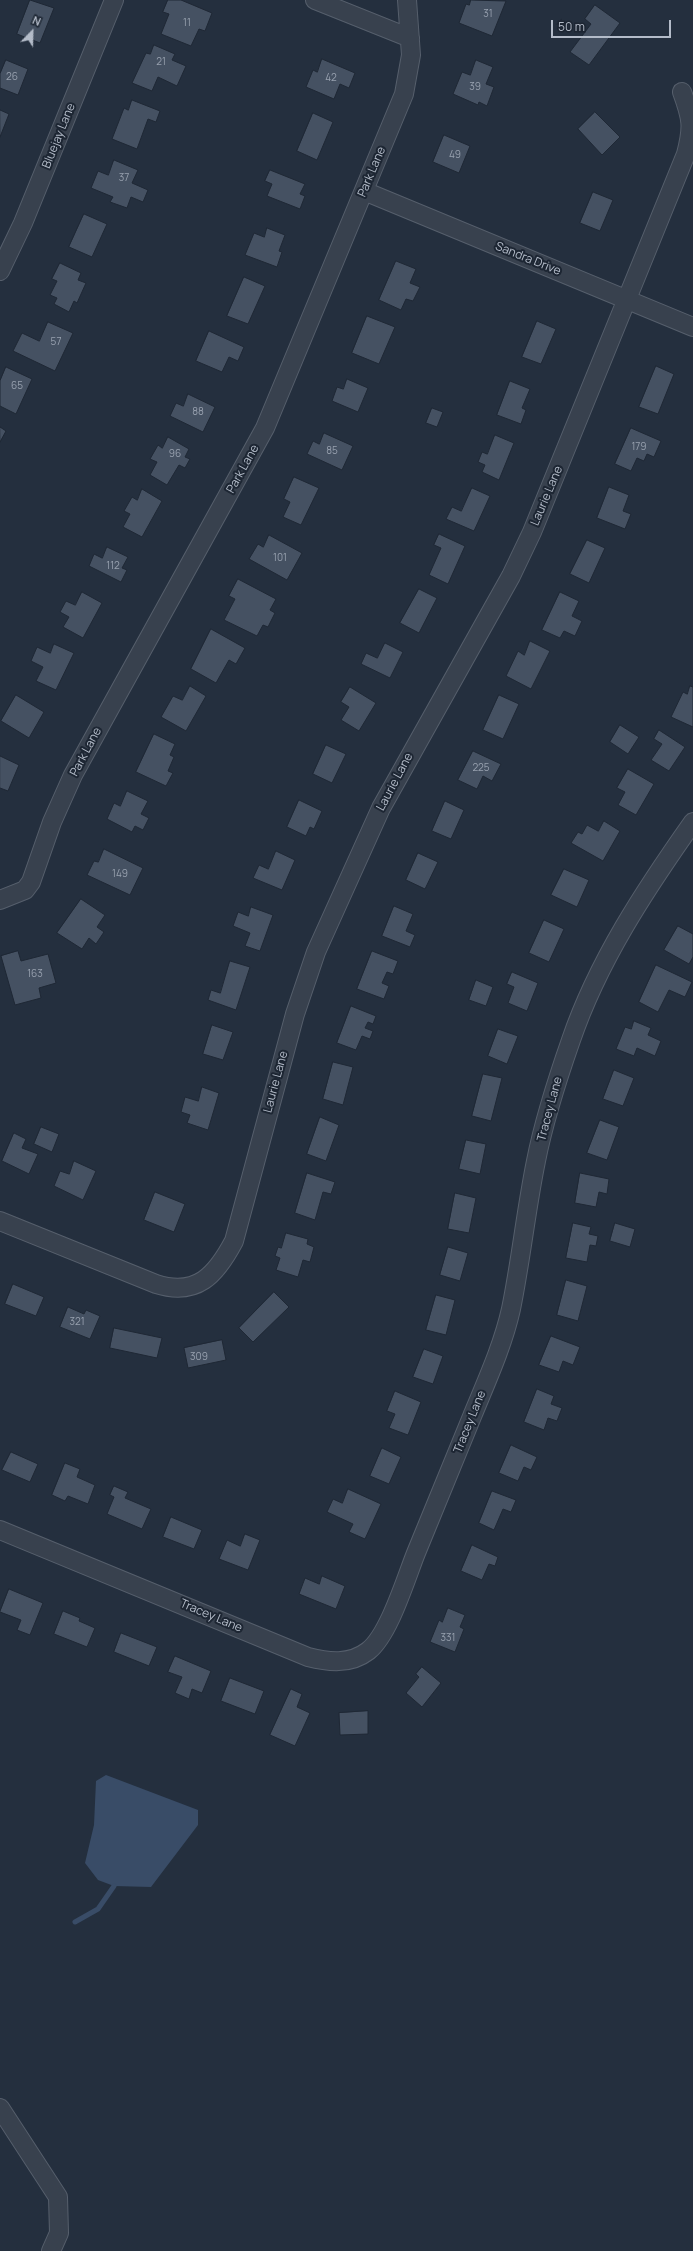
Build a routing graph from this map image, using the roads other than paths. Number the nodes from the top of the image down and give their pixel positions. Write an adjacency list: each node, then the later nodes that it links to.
1 (114, 0): 7 (street, Bluejay Lane)
2 (315, 0): 4 (street)
3 (407, 0): 4 (street, Park Lane)
4 (410, 38): 6 (street, Park Lane)
5 (682, 92): 8 (street, Laurie Lane)
6 (364, 191): 8 (street, Sandra Drive); 11 (street, Park Lane)
7 (0, 271)
8 (628, 300): 9 (street, Sandra Drive); 12 (street, Laurie Lane)
9 (693, 327)
10 (693, 822): 13 (street, Tracey Lane)
11 (0, 900)
12 (0, 1221)
13 (0, 1530)
14 (0, 2108): 15 (street)
15 (52, 2251)

